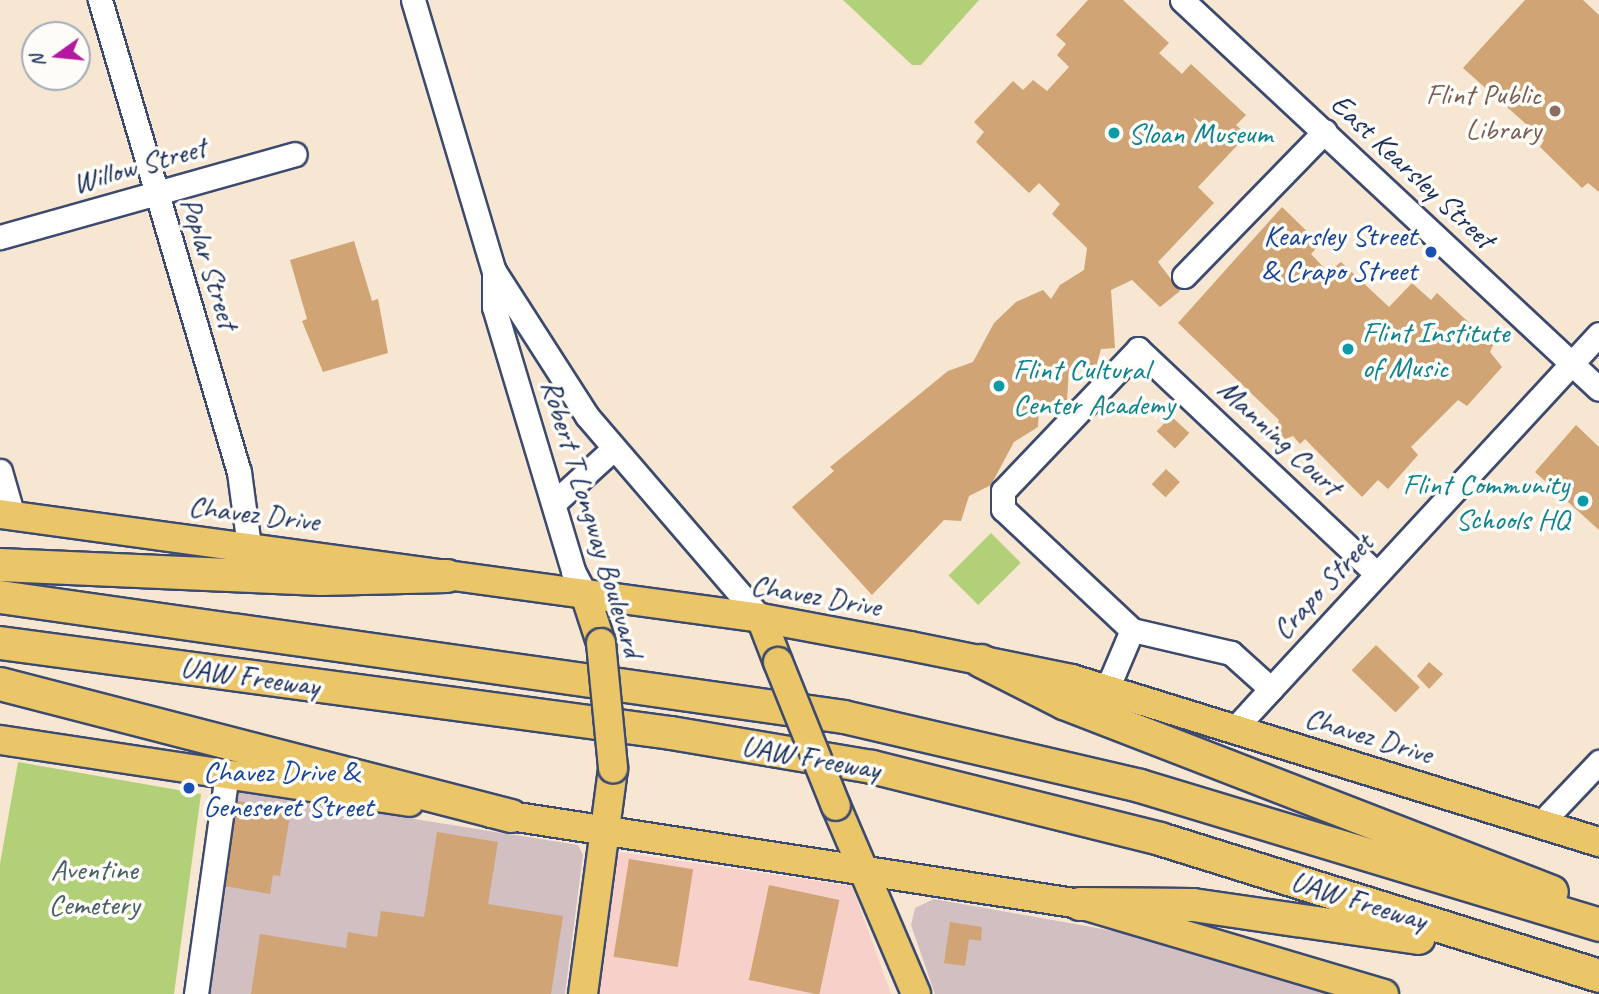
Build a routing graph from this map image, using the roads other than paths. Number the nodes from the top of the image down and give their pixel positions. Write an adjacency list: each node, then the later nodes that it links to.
1 (100, 0): 6 (street, Poplar Street)
2 (413, 0): 8 (street, Robert T Longway Boulevard)
3 (1182, 0): 4 (street, East Kearsley Street)
4 (1325, 131): 9 (street); 11 (street, East Kearsley Street)
5 (295, 154): 6 (street, Willow Street)
6 (156, 194): 7 (street, Willow Street); 17 (street, Poplar Street)
7 (0, 237)
8 (494, 271): 13 (street, Robert T Longway Boulevard); 15 (street, Robert T Longway Boulevard)
9 (1184, 276)
10 (1599, 334): 11 (street, Crapo Street)
11 (1569, 366): 12 (street, East Kearsley Street); 19 (street, Crapo Street)
12 (1599, 389)
13 (613, 449): 15 (street); 23 (street, Robert T Longway Boulevard)
14 (0, 471): 16 (street)
15 (555, 502): 21 (street, Robert T Longway Boulevard)
16 (7, 515): 17 (main road, Chavez Drive)
17 (249, 546): 20 (main road, Chavez Drive)
18 (0, 565): 20 (highway)
19 (1377, 574): 24 (street, Manning Court); 28 (street, Crapo Street)
20 (447, 576): 21 (main road, Chavez Drive)
21 (586, 594): 23 (main road, Chavez Drive); 36 (main road, Robert T Longway Boulevard, bridge)
22 (0, 597): 41 (highway, UAW Freeway)
23 (761, 618): 26 (main road, Chavez Drive); 38 (main road, Robert T Longway Boulevard, bridge)
24 (1132, 630): 28 (street); 29 (street)
25 (0, 643): 42 (highway, UAW Freeway)
26 (981, 661): 29 (main road, Chavez Drive); 40 (highway)
27 (0, 684): 34 (highway)
28 (1271, 689): 30 (street, Crapo Street)
29 (1107, 690): 30 (main road, Chavez Drive)
30 (1235, 728): 35 (main road, Chavez Drive)
31 (0, 740): 33 (main road)
32 (1599, 762): 35 (street)
33 (227, 774): 34 (main road); 43 (street)
34 (511, 816): 36 (main road)
35 (1540, 824): 37 (main road, Chavez Drive)
36 (603, 832): 38 (main road); 44 (main road, Robert T Longway Boulevard)
37 (1599, 842)
38 (866, 875): 39 (main road); 45 (main road, Robert T Longway Boulevard)
39 (1080, 904): 42 (highway); 46 (main road)
40 (1599, 911)
41 (1599, 925)
42 (1599, 978)
43 (196, 994)
44 (583, 994)
45 (916, 994)
46 (1384, 994)

